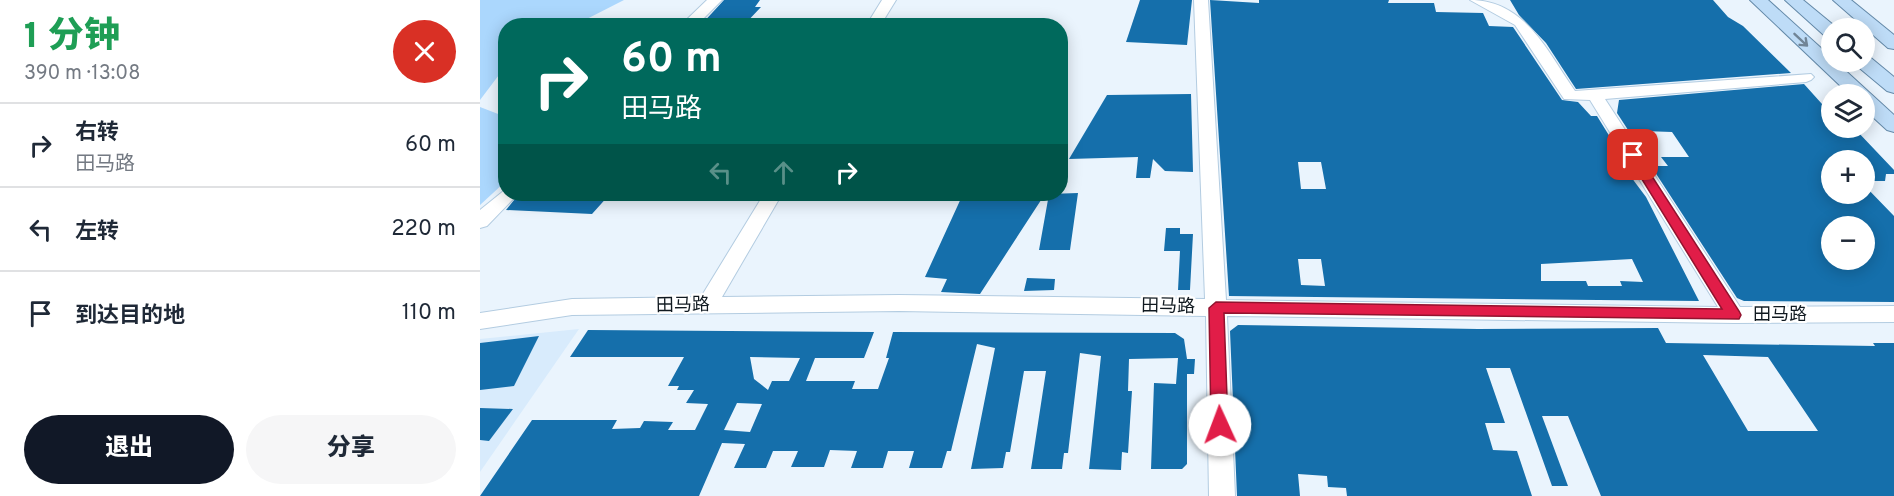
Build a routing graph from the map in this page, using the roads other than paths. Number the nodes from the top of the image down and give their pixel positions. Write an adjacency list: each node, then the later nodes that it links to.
1 (715, 0): 9 (street)
2 (888, 0): 10 (street)
3 (1201, 0): 27 (street)
4 (1477, 0): 20 (street)
5 (1758, 0): 18 (main road, one-way to 18)
6 (1793, 0): 12 (main road)
7 (1808, 0): 11 (main road)
8 (1840, 0): 13 (main road)
9 (696, 18)
10 (878, 18)
11 (1830, 18)
12 (1821, 24)
13 (1894, 44)
14 (1875, 57): 16 (main road)
15 (1875, 71): 19 (main road)
16 (1894, 73)
17 (1806, 77): 20 (street)
18 (1849, 84)
19 (1894, 87)
20 (1595, 95): 29 (street)
21 (1875, 108): 22 (main road)
22 (1894, 126)
23 (501, 201): 25 (street)
24 (769, 201): 26 (street)
25 (480, 221)
26 (707, 305): 27 (street, 田马路); 30 (street, 田马路)
27 (1216, 308): 29 (street, 田马路); 31 (street)
28 (1894, 314): 29 (street, 田马路)
29 (1734, 315)
30 (480, 321)
31 (1222, 496)

